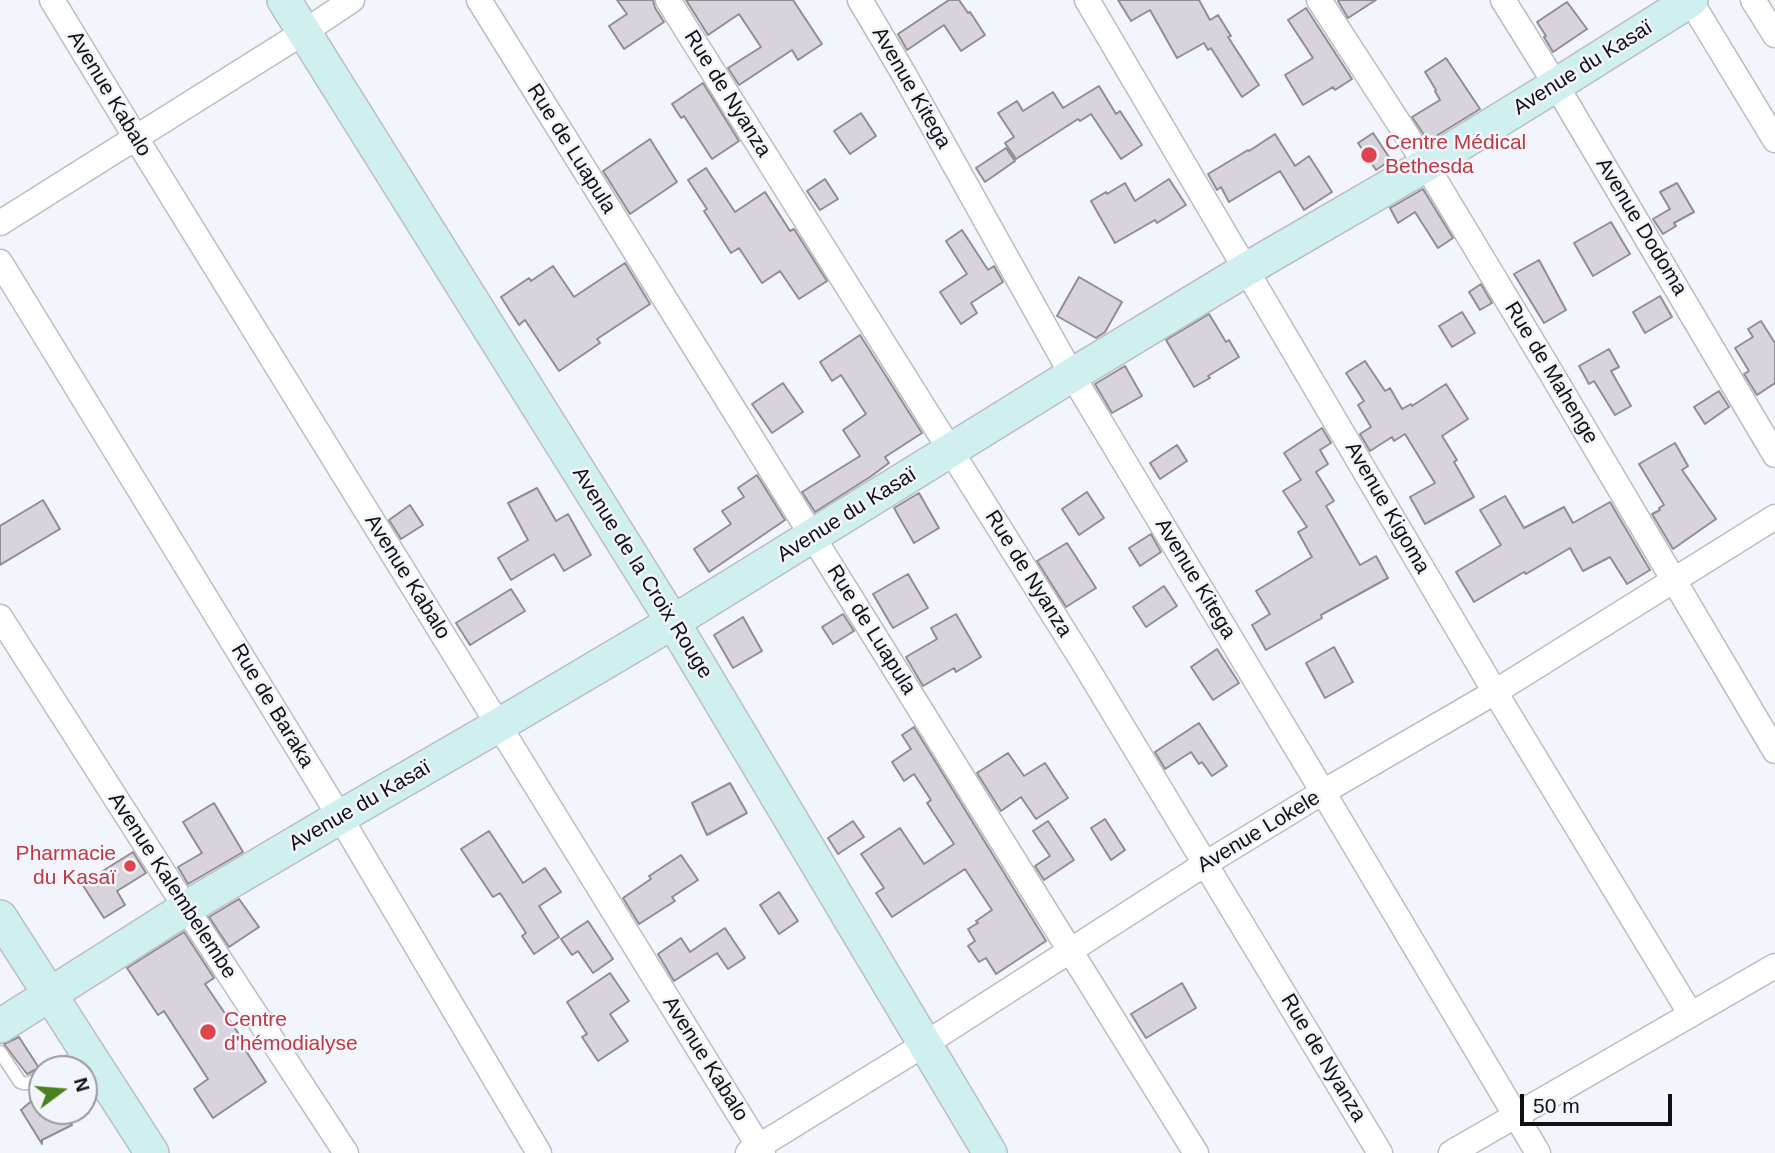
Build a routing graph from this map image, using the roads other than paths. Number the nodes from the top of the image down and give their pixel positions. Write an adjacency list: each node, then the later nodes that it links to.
1 (52, 0): 15 (street, Avenue Kabalo)
2 (284, 0): 12 (street, Avenue de la Croix Rouge)
3 (352, 0): 12 (street)
4 (479, 0): 25 (street, Rue de Luapula)
5 (668, 0): 22 (street, Rue de Nyanza)
6 (860, 0): 21 (street, Avenue Kitega)
7 (1087, 0): 20 (street, Avenue Kigoma)
8 (1319, 0): 17 (street, Rue de Mahenge)
9 (1503, 0): 14 (street, Avenue Dodoma)
10 (1690, 0): 14 (street, Avenue du Kasaï); 16 (street)
11 (1753, 0): 13 (street)
12 (304, 32): 15 (street); 28 (street, Avenue de la Croix Rouge)
13 (1775, 34)
14 (1556, 85): 17 (street, Avenue du Kasaï); 23 (street, Avenue Dodoma)
15 (136, 138): 18 (street); 30 (street, Avenue Kabalo)
16 (1775, 140)
17 (1426, 165): 20 (street, Avenue du Kasaï); 26 (street, Rue de Mahenge)
18 (0, 223)
19 (0, 262): 33 (street, Rue de Baraka)
20 (1247, 269): 21 (street, Avenue du Kasaï); 29 (street, Avenue Kigoma)
21 (1072, 374): 22 (street, Avenue du Kasaï); 32 (street, Avenue Kitega)
22 (950, 451): 25 (street, Avenue du Kasaï); 34 (street, Rue de Nyanza)
23 (1775, 456)
24 (1775, 517): 26 (street, Avenue Lokele)
25 (812, 536): 28 (street, Avenue du Kasaï); 37 (street, Rue de Luapula)
26 (1674, 579): 29 (street, Avenue Lokele); 31 (street, Rue de Mahenge)
27 (0, 617): 35 (street, Avenue Kalembelembe)
28 (673, 622): 30 (street, Avenue du Kasaï); 42 (street, Avenue de la Croix Rouge)
29 (1495, 692): 32 (street, Avenue Lokele); 40 (street, Avenue Kigoma)
30 (499, 726): 33 (street, Avenue du Kasaï); 48 (street, Avenue Kabalo)
31 (1775, 751)
32 (1324, 792): 34 (street, Avenue Lokele); 47 (street, Avenue Kitega)
33 (340, 817): 35 (street, Avenue du Kasaï); 51 (street, Rue de Baraka)
34 (1205, 864): 37 (street, Avenue Lokele); 54 (street, Rue de Nyanza)
35 (186, 908): 39 (street, Avenue du Kasaï); 50 (street, Avenue Kalembelembe)
36 (0, 917): 39 (street)
37 (1071, 950): 42 (street, Avenue Lokele); 53 (street, Rue de Luapula)
38 (1775, 966): 40 (street)
39 (50, 995): 41 (street, Avenue du Kasaï); 44 (street)
40 (1690, 1013): 47 (street)
41 (0, 1026)
42 (925, 1044): 48 (street, Avenue Lokele); 52 (street, Avenue de la Croix Rouge)
43 (0, 1052): 46 (lane)
44 (87, 1052): 45 (lane); 49 (street)
45 (81, 1055)
46 (28, 1083)
47 (1515, 1116): 55 (street); 56 (street, Avenue Kitega)
48 (756, 1151)
49 (152, 1153)
50 (346, 1153)
51 (539, 1153)
52 (990, 1153)
53 (1196, 1153)
54 (1380, 1153)
55 (1451, 1153)
56 (1538, 1153)

